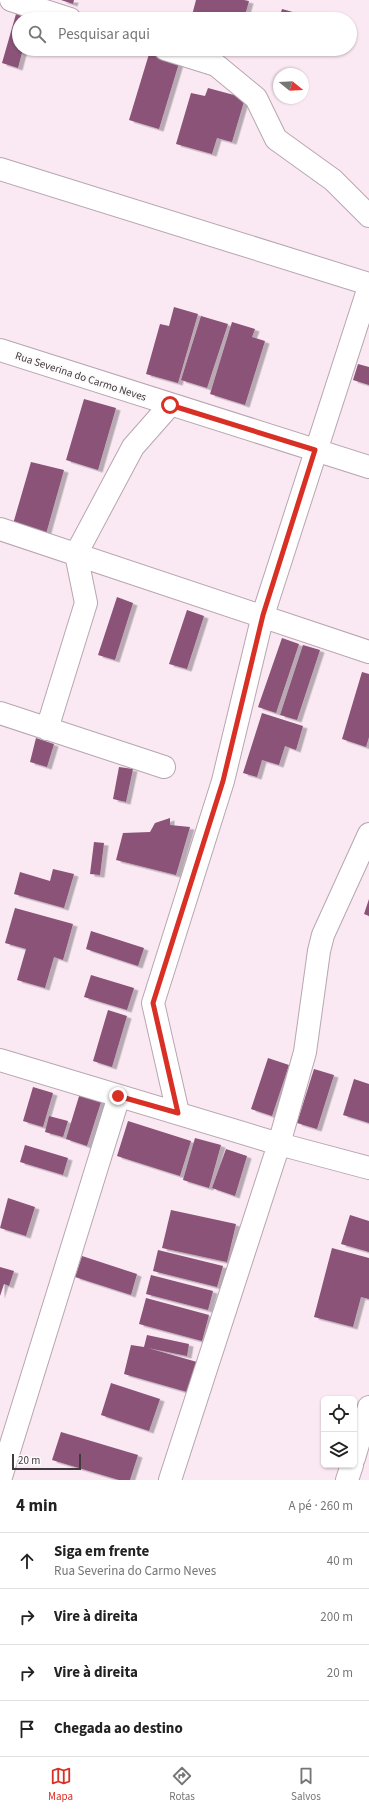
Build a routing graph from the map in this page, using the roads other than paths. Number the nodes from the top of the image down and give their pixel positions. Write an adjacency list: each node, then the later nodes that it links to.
1 (11, 0): 2 (street)
2 (48, 12)
3 (187, 56): 5 (street)
4 (0, 169): 6 (street)
5 (369, 216)
6 (369, 285): 9 (street)
7 (0, 350): 8 (street, Rua Severina do Carmo Neves)
8 (170, 405): 9 (street, Rua Severina do Carmo Neves); 12 (street)
9 (315, 450): 10 (street, Rua Severina do Carmo Neves); 13 (street)
10 (369, 467)
11 (0, 529): 12 (street)
12 (76, 554): 13 (street); 16 (street)
13 (263, 615): 14 (street); 21 (street)
14 (369, 652)
15 (0, 713): 16 (street)
16 (47, 729): 17 (street)
17 (164, 767)
18 (369, 834): 22 (street)
19 (0, 1060): 20 (street)
20 (118, 1096): 21 (street); 27 (street)
21 (178, 1113): 22 (street)
22 (279, 1144): 23 (street); 28 (street)
23 (369, 1168)
24 (369, 1407): 25 (street)
25 (357, 1448)
26 (351, 1468): 29 (street)
27 (0, 1480)
28 (170, 1480)
29 (347, 1480)

